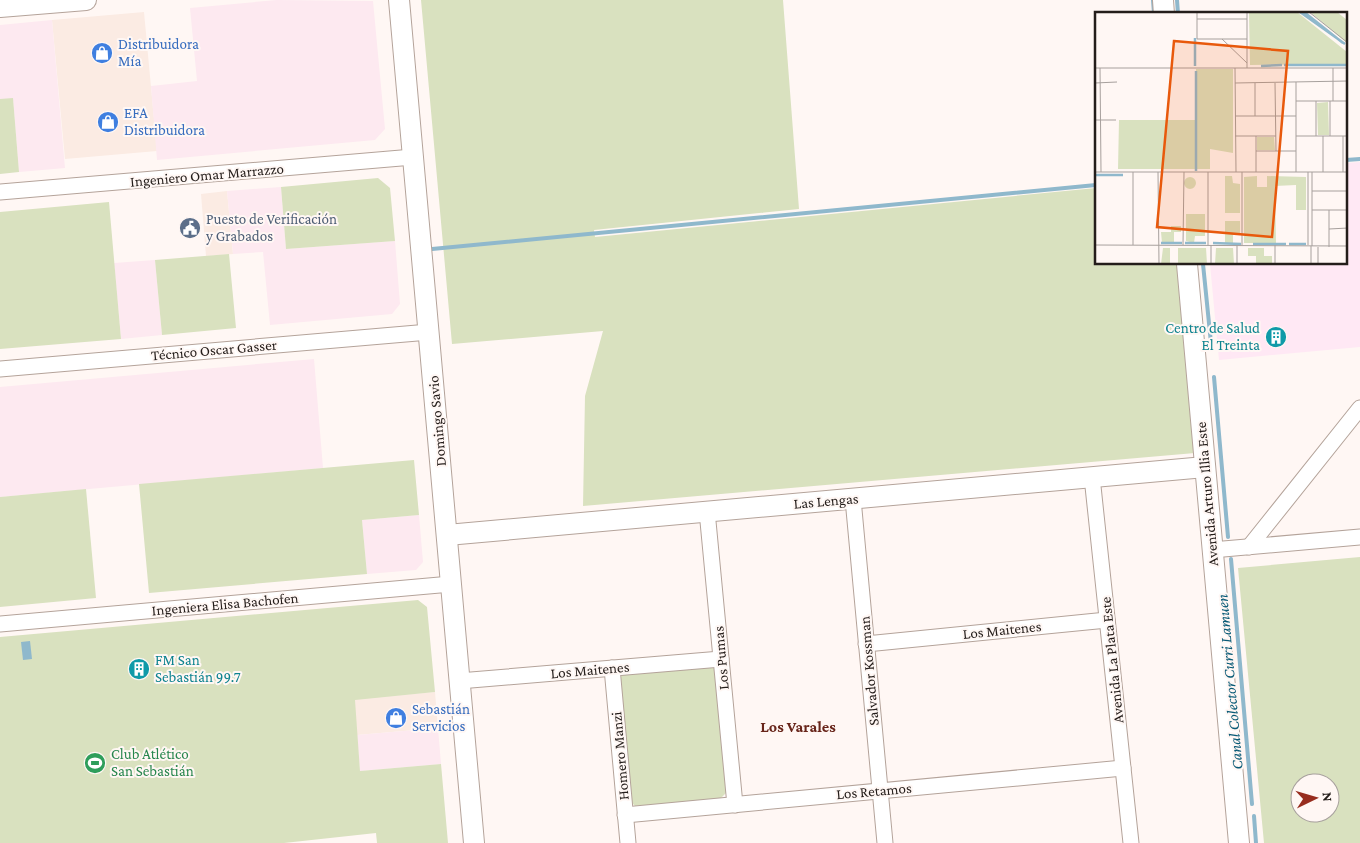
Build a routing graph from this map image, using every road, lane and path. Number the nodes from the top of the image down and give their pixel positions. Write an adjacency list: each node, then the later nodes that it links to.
1 (86, 0): 3 (street)
2 (399, 0): 4 (street, Domingo Savio)
3 (0, 7)
4 (413, 157): 5 (street, Ingeniero Omar Marrazzo); 7 (street, Domingo Savio)
5 (0, 192)
6 (1187, 265): 10 (street, Avenida Arturo Illia Este)
7 (429, 332): 8 (street, Técnico Oscar Gasser); 14 (street, Domingo Savio)
8 (0, 369)
9 (1360, 408): 16 (street)
10 (1205, 467): 11 (street, Las Lengas); 17 (street, Avenida Arturo Illia Este)
11 (1092, 477): 12 (street, Las Lengas); 19 (street, Avenida La Plata Este)
12 (853, 498): 13 (street, Las Lengas); 21 (street, Salvador Kossman)
13 (707, 512): 14 (street, Las Lengas); 22 (street, Los Pumas)
14 (446, 535): 18 (street, Domingo Savio)
15 (1360, 537): 16 (street)
16 (1250, 546): 17 (street)
17 (1212, 550): 33 (street, Avenida Arturo Illia Este)
18 (451, 584): 20 (street, Ingeniera Elisa Bachofen); 24 (street, Domingo Savio)
19 (1107, 620): 21 (street, Los Maitenes); 25 (street, Avenida La Plata Este)
20 (0, 624)
21 (866, 644): 26 (street, Salvador Kossman)
22 (721, 659): 23 (street, Los Maitenes); 27 (street, Los Pumas)
23 (612, 668): 24 (street, Los Maitenes); 28 (street, Homero Manzi)
24 (459, 681): 29 (street, Domingo Savio)
25 (1123, 768): 26 (street, Los Retamos); 32 (street, Avenida La Plata Este)
26 (880, 791): 27 (street, Los Retamos); 31 (street, Salvador Kossman)
27 (735, 805): 28 (street, Los Retamos)
28 (625, 815): 30 (street, Homero Manzi)
29 (474, 843)
30 (628, 843)
31 (885, 843)
32 (1132, 843)
33 (1239, 843)

